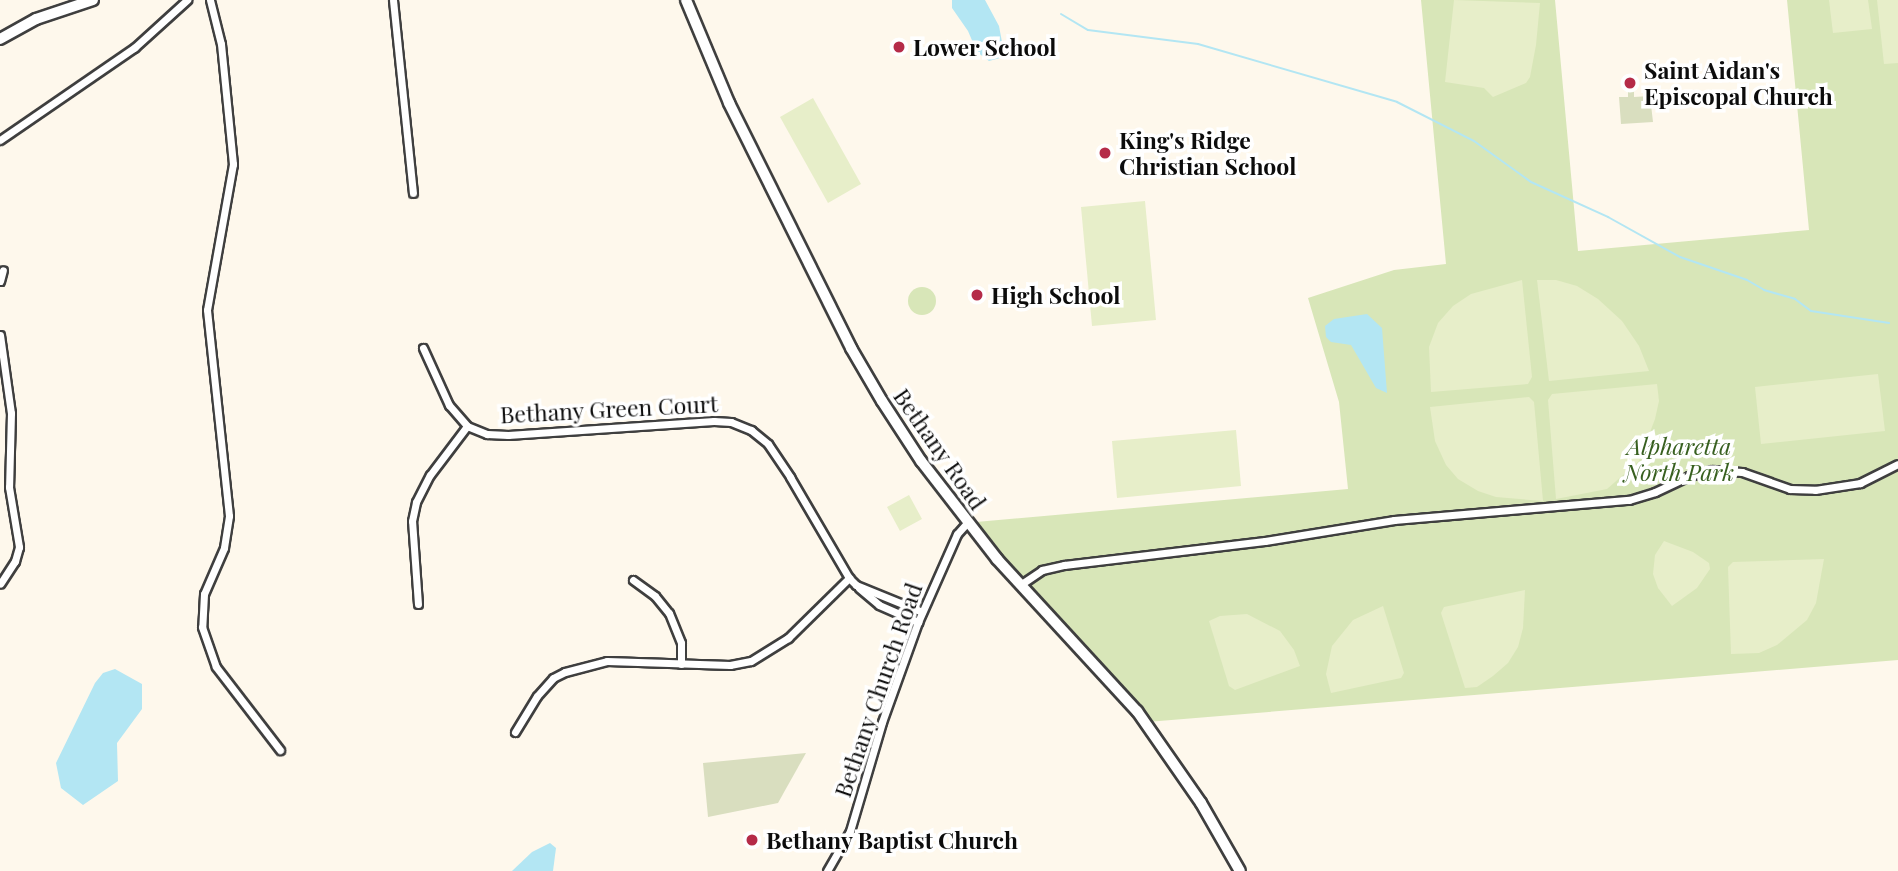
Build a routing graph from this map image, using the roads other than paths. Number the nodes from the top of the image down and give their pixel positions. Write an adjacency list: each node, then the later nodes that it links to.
1 (93, 0): 6 (street)
2 (187, 0): 7 (street)
3 (210, 0): 26 (street)
4 (393, 0): 8 (street)
5 (686, 0): 15 (street, Bethany Road)
6 (0, 39)
7 (0, 139)
8 (413, 193)
9 (3, 270): 10 (street)
10 (0, 281)
11 (0, 335): 18 (street)
12 (423, 348): 13 (street, Bethany Green Court)
13 (467, 426): 16 (street, Bethany Green Court); 21 (street)
14 (1898, 464): 20 (street)
15 (967, 523): 20 (street, Bethany Road); 22 (street, Bethany Church Road)
16 (849, 579): 19 (street, Bethany Green Court); 24 (street)
17 (633, 580): 24 (street)
18 (0, 584)
19 (856, 585): 22 (street, Bethany Green Court); 23 (street)
20 (1020, 585): 28 (street, Bethany Road)
21 (418, 604)
22 (922, 612): 23 (street, Bethany Church Road)
23 (918, 622): 27 (street, Bethany Church Road)
24 (681, 664): 25 (street)
25 (515, 732)
26 (281, 750)
27 (827, 871)
28 (1240, 871)

